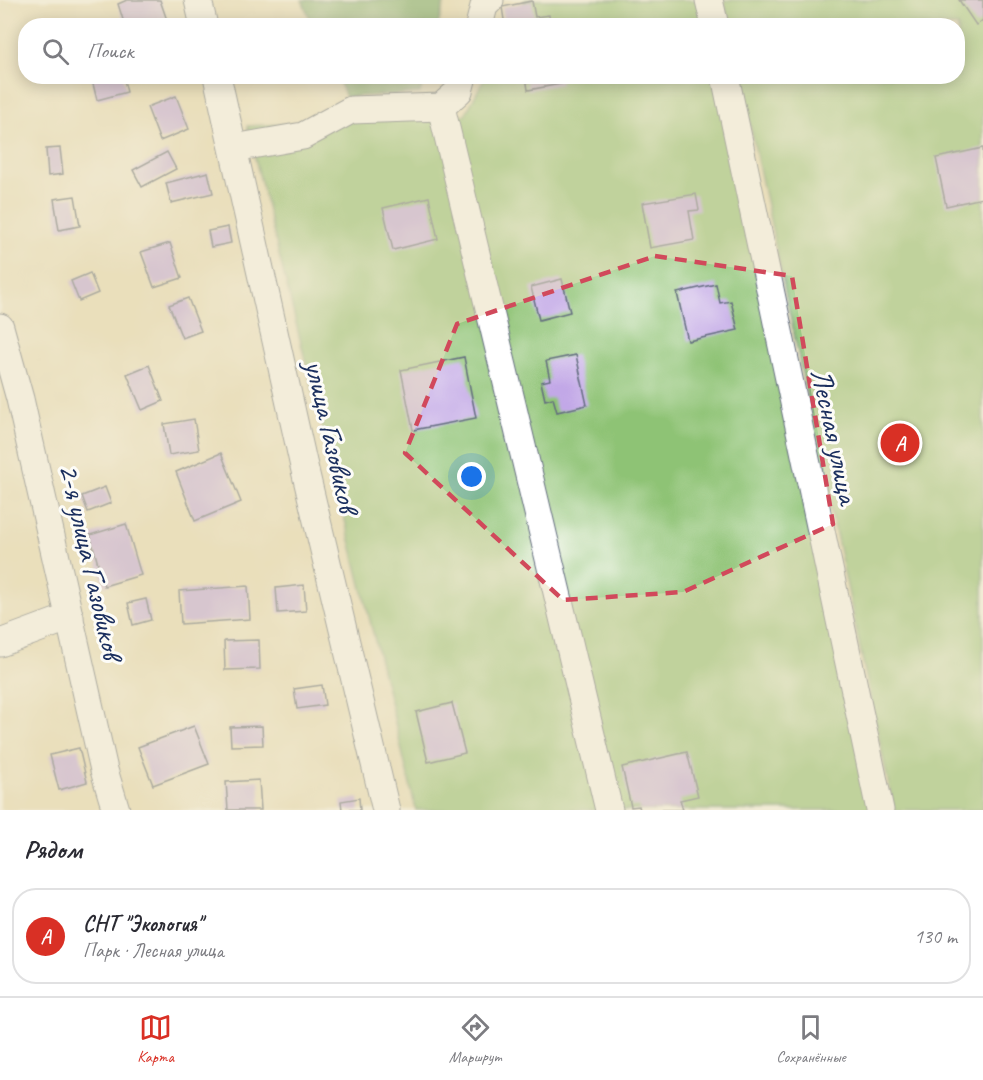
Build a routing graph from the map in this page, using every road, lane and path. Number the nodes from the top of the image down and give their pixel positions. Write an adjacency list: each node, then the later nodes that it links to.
1 (198, 0): 4 (street)
2 (490, 0): 5 (street)
3 (709, 0): 6 (street)
4 (202, 18)
5 (480, 18)
6 (713, 18)
7 (219, 84): 11 (street, улица Газовиков)
8 (461, 84): 10 (street)
9 (727, 84): 19 (street, Лесная улица)
10 (441, 107): 11 (street); 18 (street)
11 (234, 148): 17 (street, улица Газовиков)
12 (0, 327): 13 (street, 2-я улица Газовиков)
13 (10, 403): 14 (street, 2-я улица Газовиков)
14 (70, 617): 15 (street); 16 (street, 2-я улица Газовиков)
15 (0, 643)
16 (117, 810)
17 (386, 810)
18 (609, 810)
19 (880, 810)

